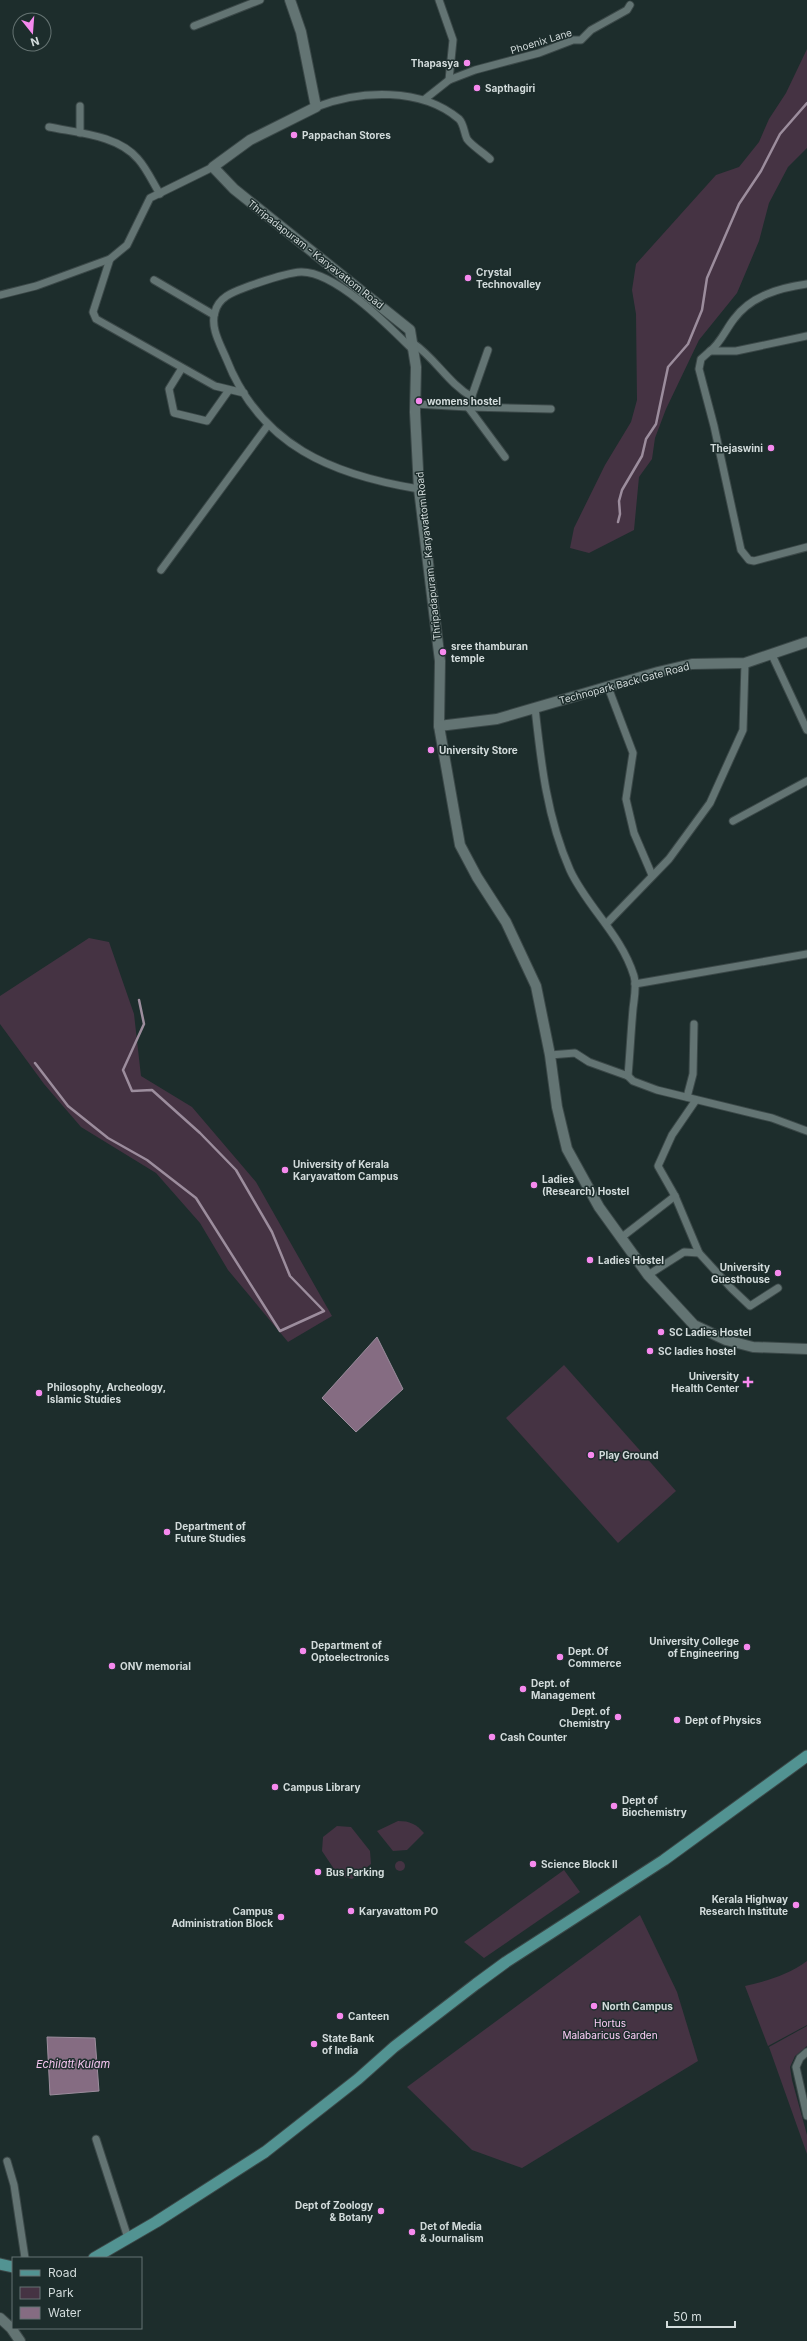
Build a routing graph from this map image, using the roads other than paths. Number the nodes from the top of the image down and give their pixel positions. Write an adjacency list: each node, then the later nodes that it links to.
1 (260, 0): 5 (street)
2 (290, 0): 9 (main road)
3 (438, 0): 6 (street)
4 (630, 5): 6 (street, Phoenix Lane)
5 (194, 26)
6 (449, 80): 7 (street, Phoenix Lane)
7 (425, 99): 9 (street); 12 (street)
8 (80, 106): 11 (street)
9 (316, 107): 13 (main road)
10 (49, 127): 11 (street)
11 (80, 133): 14 (street)
12 (490, 159)
13 (213, 167): 14 (street); 21 (main road, Thripadapuram - Karyavattom Road)
14 (160, 194): 15 (street)
15 (110, 259): 18 (street); 24 (street)
16 (154, 280): 19 (street)
17 (807, 284): 23 (street)
18 (0, 295)
19 (214, 315): 21 (street); 26 (street)
20 (807, 336): 23 (street)
21 (414, 347): 27 (street); 28 (main road, Thripadapuram - Karyavattom Road)
22 (488, 350): 27 (street)
23 (710, 351): 34 (street)
24 (182, 368): 25 (street); 25 (street)
25 (229, 390): 26 (street)
26 (244, 393): 31 (street)
27 (472, 396): 29 (street)
28 (415, 404): 29 (street); 33 (main road, Thripadapuram - Karyavattom Road)
29 (468, 407): 30 (street); 32 (street)
30 (551, 409)
31 (268, 425): 33 (street); 35 (street)
32 (505, 457)
33 (419, 489): 41 (main road, Thripadapuram - Karyavattom Road)
34 (807, 546)
35 (161, 570)
36 (807, 642): 37 (main road, Technopark Back Gate Road)
37 (772, 655): 38 (main road, Technopark Back Gate Road); 42 (street)
38 (745, 663): 39 (main road, Technopark Back Gate Road); 45 (street)
39 (608, 687): 40 (main road, Technopark Back Gate Road); 45 (street)
40 (535, 708): 41 (main road, Technopark Back Gate Road); 46 (street)
41 (439, 726): 50 (main road, Thripadapuram - Karyavattom Road)
42 (807, 730)
43 (807, 781): 44 (street)
44 (732, 821)
45 (652, 875): 46 (street)
46 (607, 923): 48 (street)
47 (807, 954): 48 (street)
48 (635, 984): 51 (street)
49 (694, 1024): 52 (street)
50 (550, 1055): 51 (street); 56 (main road, Thripadapuram - Karyavattom Road)
51 (628, 1076): 52 (street)
52 (687, 1097): 53 (street)
53 (696, 1100): 54 (street); 55 (street)
54 (807, 1131)
55 (676, 1196): 56 (street); 57 (street)
56 (622, 1237): 58 (main road, Thripadapuram - Karyavattom Road)
57 (699, 1253): 58 (street); 59 (street)
58 (648, 1276): 60 (main road, Thripadapuram - Karyavattom Road)
59 (778, 1288)
60 (807, 1349)
61 (807, 1756): 66 (main road)
62 (807, 2052): 63 (street)
63 (807, 2116)
64 (96, 2139): 66 (street)
65 (7, 2161): 67 (street)
66 (128, 2238): 68 (main road)
67 (25, 2257)
68 (96, 2257)
69 (0, 2264): 70 (main road)
70 (12, 2267)
71 (0, 2318): 72 (main road)
72 (20, 2341)

